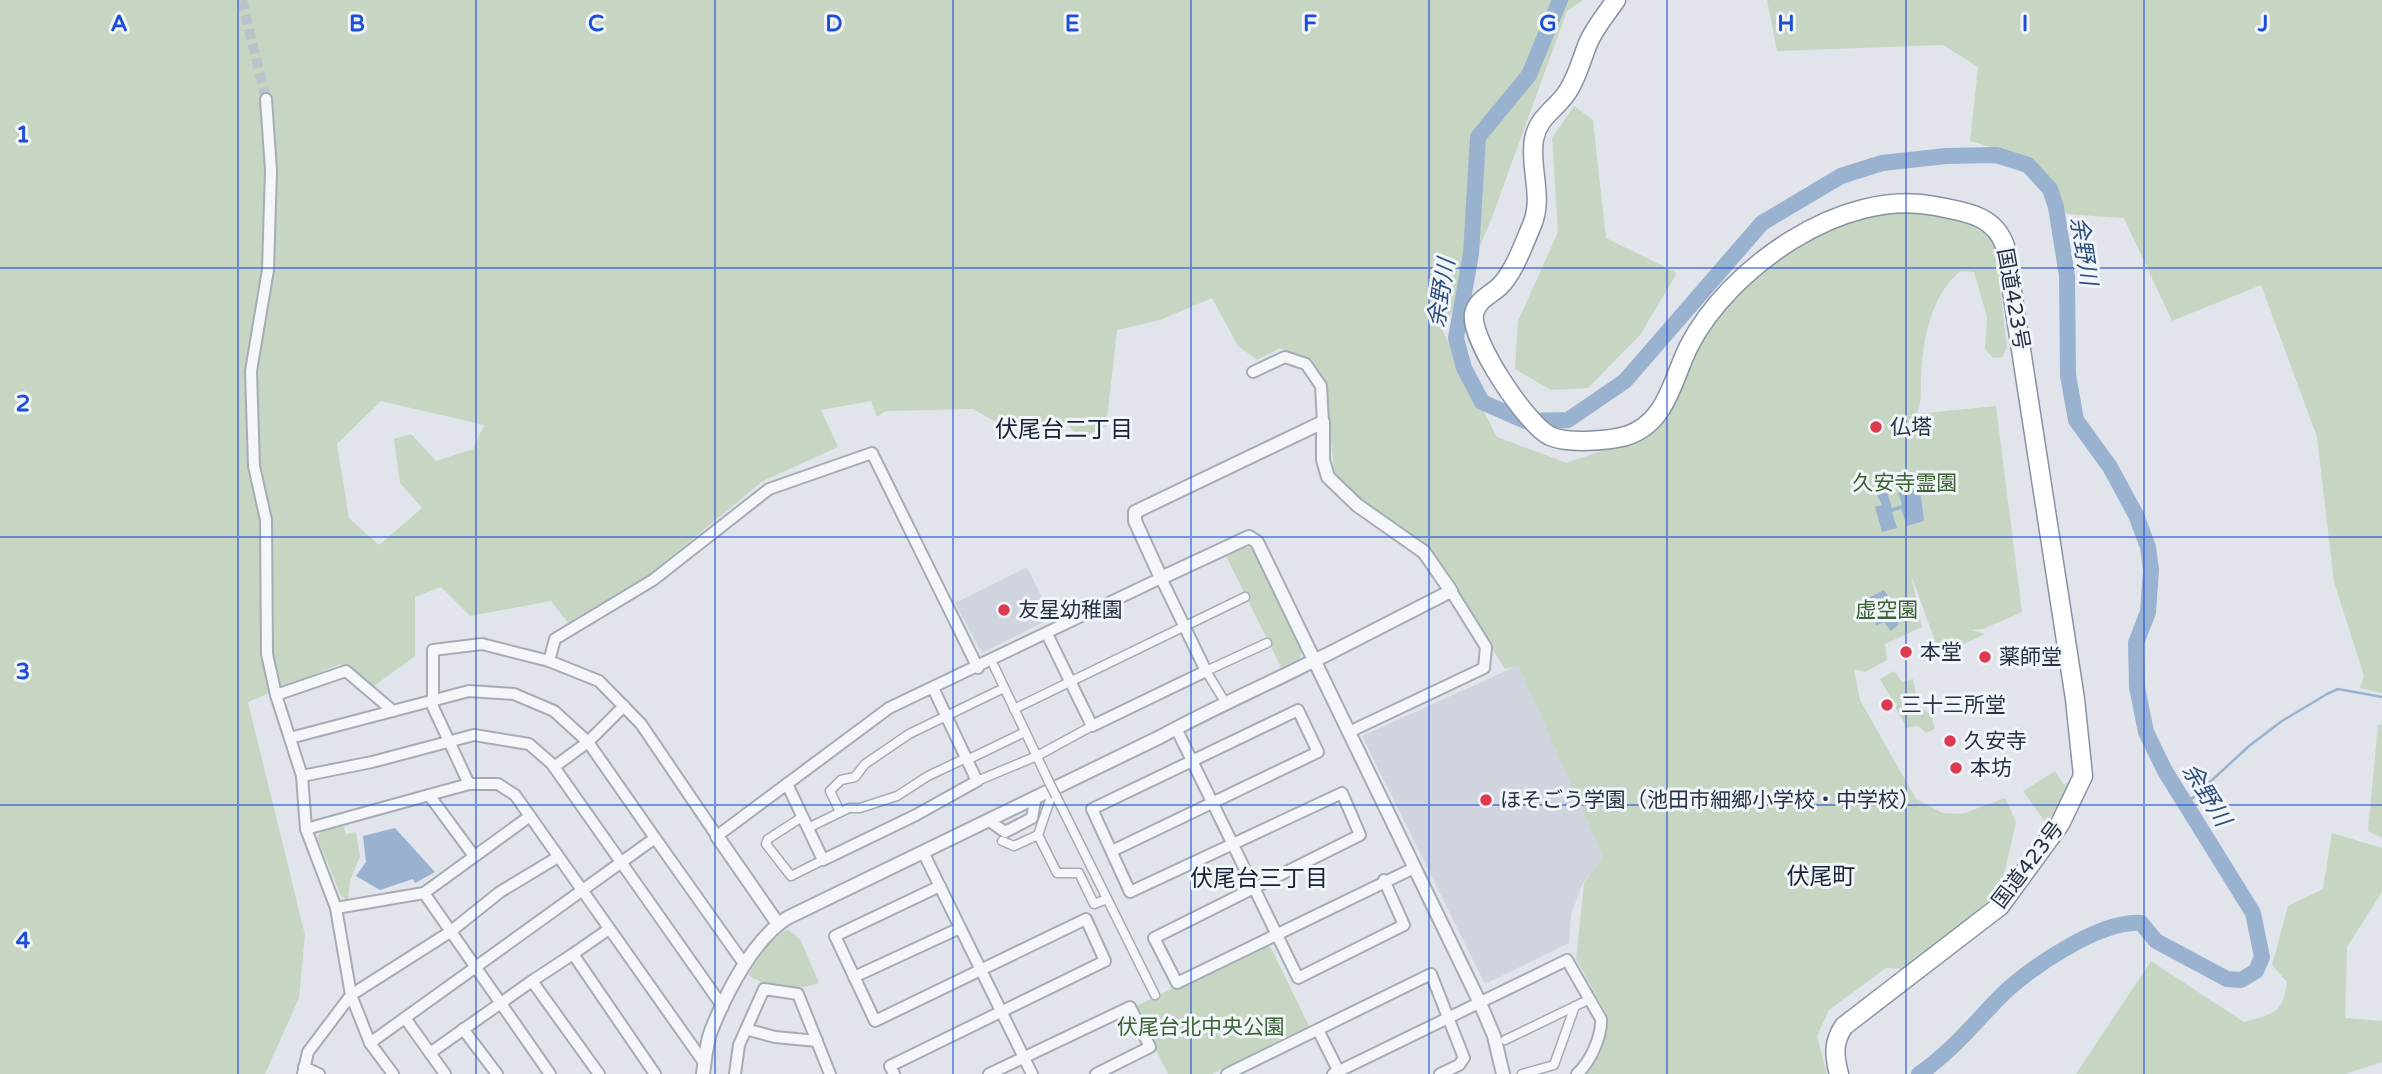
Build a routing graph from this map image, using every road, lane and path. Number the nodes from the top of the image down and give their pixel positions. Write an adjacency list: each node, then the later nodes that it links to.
1 (1616, 0): 120 (highway, 国道423号)
2 (266, 99): 19 (street)
3 (1253, 372): 4 (street)
4 (1323, 422): 5 (street); 6 (street)
5 (1161, 578): 8 (street); 9 (street); 11 (street)
6 (1451, 591): 11 (street); 29 (street)
7 (1245, 597): 8 (street)
8 (1185, 626): 15 (street); 16 (street)
9 (1047, 634): 14 (street); 16 (street)
10 (1267, 643): 15 (street)
11 (1315, 660): 27 (street); 29 (street)
12 (550, 661): 14 (street); 21 (street); 22 (street)
13 (994, 666): 18 (street)
14 (978, 668): 17 (street)
15 (1206, 671): 20 (street); 26 (street)
16 (1070, 682): 23 (street); 26 (street)
17 (933, 688): 25 (street); 40 (street)
18 (1004, 688): 23 (street); 25 (street)
19 (276, 695): 24 (street); 30 (street)
20 (1222, 697)
21 (433, 701): 24 (street); 31 (street); 32 (street)
22 (624, 706): 32 (street); 52 (street)
23 (1014, 709): 28 (street)
24 (393, 711): 30 (street)
25 (946, 716): 34 (street); 45 (street)
26 (1092, 726): 33 (street)
27 (1176, 728): 35 (street); 42 (street)
28 (1026, 732): 33 (street); 34 (street)
29 (1349, 732): 62 (street)
30 (290, 738): 37 (street)
31 (449, 741): 36 (street); 37 (street); 39 (street)
32 (588, 742): 36 (street); 53 (street)
33 (1037, 756): 38 (street); 43 (street, bridge)
34 (966, 759): 38 (street); 45 (street)
35 (1192, 762): 44 (street); 44 (street); 56 (street)
36 (554, 767): 61 (street)
37 (302, 775): 50 (street)
38 (977, 781): 60 (street)
39 (469, 784): 41 (street); 46 (street)
40 (787, 784): 47 (street); 52 (street)
41 (429, 795): 50 (street); 58 (street)
42 (1036, 796): 48 (street); 48 (street)
43 (1053, 796): 51 (street); 68 (street)
44 (1213, 804): 55 (street); 56 (street)
45 (841, 812): 49 (street)
46 (530, 816): 58 (street); 59 (street)
47 (802, 817): 49 (street); 60 (street)
48 (988, 820): 57 (street)
49 (808, 828): 60 (street)
50 (306, 829): 69 (street)
51 (1038, 835): 54 (street); 68 (street)
52 (717, 836): 70 (street)
53 (655, 838): 61 (street); 76 (street)
54 (1002, 841)
55 (1233, 846): 56 (street); 65 (street); 65 (street)
56 (1112, 851)
57 (923, 852): 64 (street); 70 (street)
58 (474, 856): 67 (street)
59 (558, 857): 66 (street); 73 (street)
60 (823, 860)
61 (620, 863): 66 (street); 87 (street)
62 (1414, 867): 63 (street); 85 (street)
63 (1384, 880): 74 (street); 74 (street)
64 (940, 886): 71 (street); 79 (street)
65 (1254, 888): 74 (street); 74 (street)
66 (582, 890): 72 (street); 77 (street)
67 (424, 893): 69 (street); 73 (street)
68 (1107, 899): 82 (street)
69 (336, 908): 81 (street)
70 (778, 924): 76 (street)
71 (960, 928): 78 (street); 79 (street)
72 (610, 929): 75 (street); 99 (street)
73 (450, 932): 77 (street); 81 (street)
74 (1276, 933)
75 (573, 954): 80 (street); 108 (street)
76 (745, 965): 87 (street)
77 (474, 970): 84 (street); 90 (street)
78 (979, 970): 79 (street); 88 (street); 88 (street)
79 (854, 977)
80 (532, 981): 84 (street); 107 (street)
81 (351, 995): 96 (street); 100 (street)
82 (1155, 995)
83 (1590, 999): 85 (street); 86 (street); 119 (street)
84 (498, 1002): 91 (street); 106 (street)
85 (1480, 1003): 89 (street); 117 (street)
86 (1575, 1006): 94 (street); 118 (street)
87 (723, 1007): 99 (street)
88 (1001, 1012): 98 (street); 111 (street)
89 (1450, 1017): 93 (street); 101 (street); 116 (street)
90 (405, 1018): 96 (street); 97 (street)
91 (463, 1029): 97 (street); 105 (street)
92 (749, 1030): 95 (street); 95 (street); 109 (street)
93 (1318, 1030): 101 (street); 115 (street)
94 (1505, 1040)
95 (817, 1041): 110 (street)
96 (370, 1043): 103 (street)
97 (430, 1053): 104 (street)
98 (1025, 1058): 112 (street); 113 (street); 114 (street)
99 (704, 1069)
100 (303, 1070): 102 (street)
101 (1337, 1073)
102 (319, 1074)
103 (393, 1074)
104 (445, 1074)
105 (497, 1074)
106 (550, 1074)
107 (599, 1074)
108 (655, 1074)
109 (735, 1074)
110 (830, 1074)
111 (894, 1074)
112 (989, 1074)
113 (1032, 1074)
114 (1096, 1074)
115 (1227, 1074)
116 (1440, 1074)
117 (1503, 1074)
118 (1522, 1074)
119 (1577, 1074)
120 (1839, 1074)

